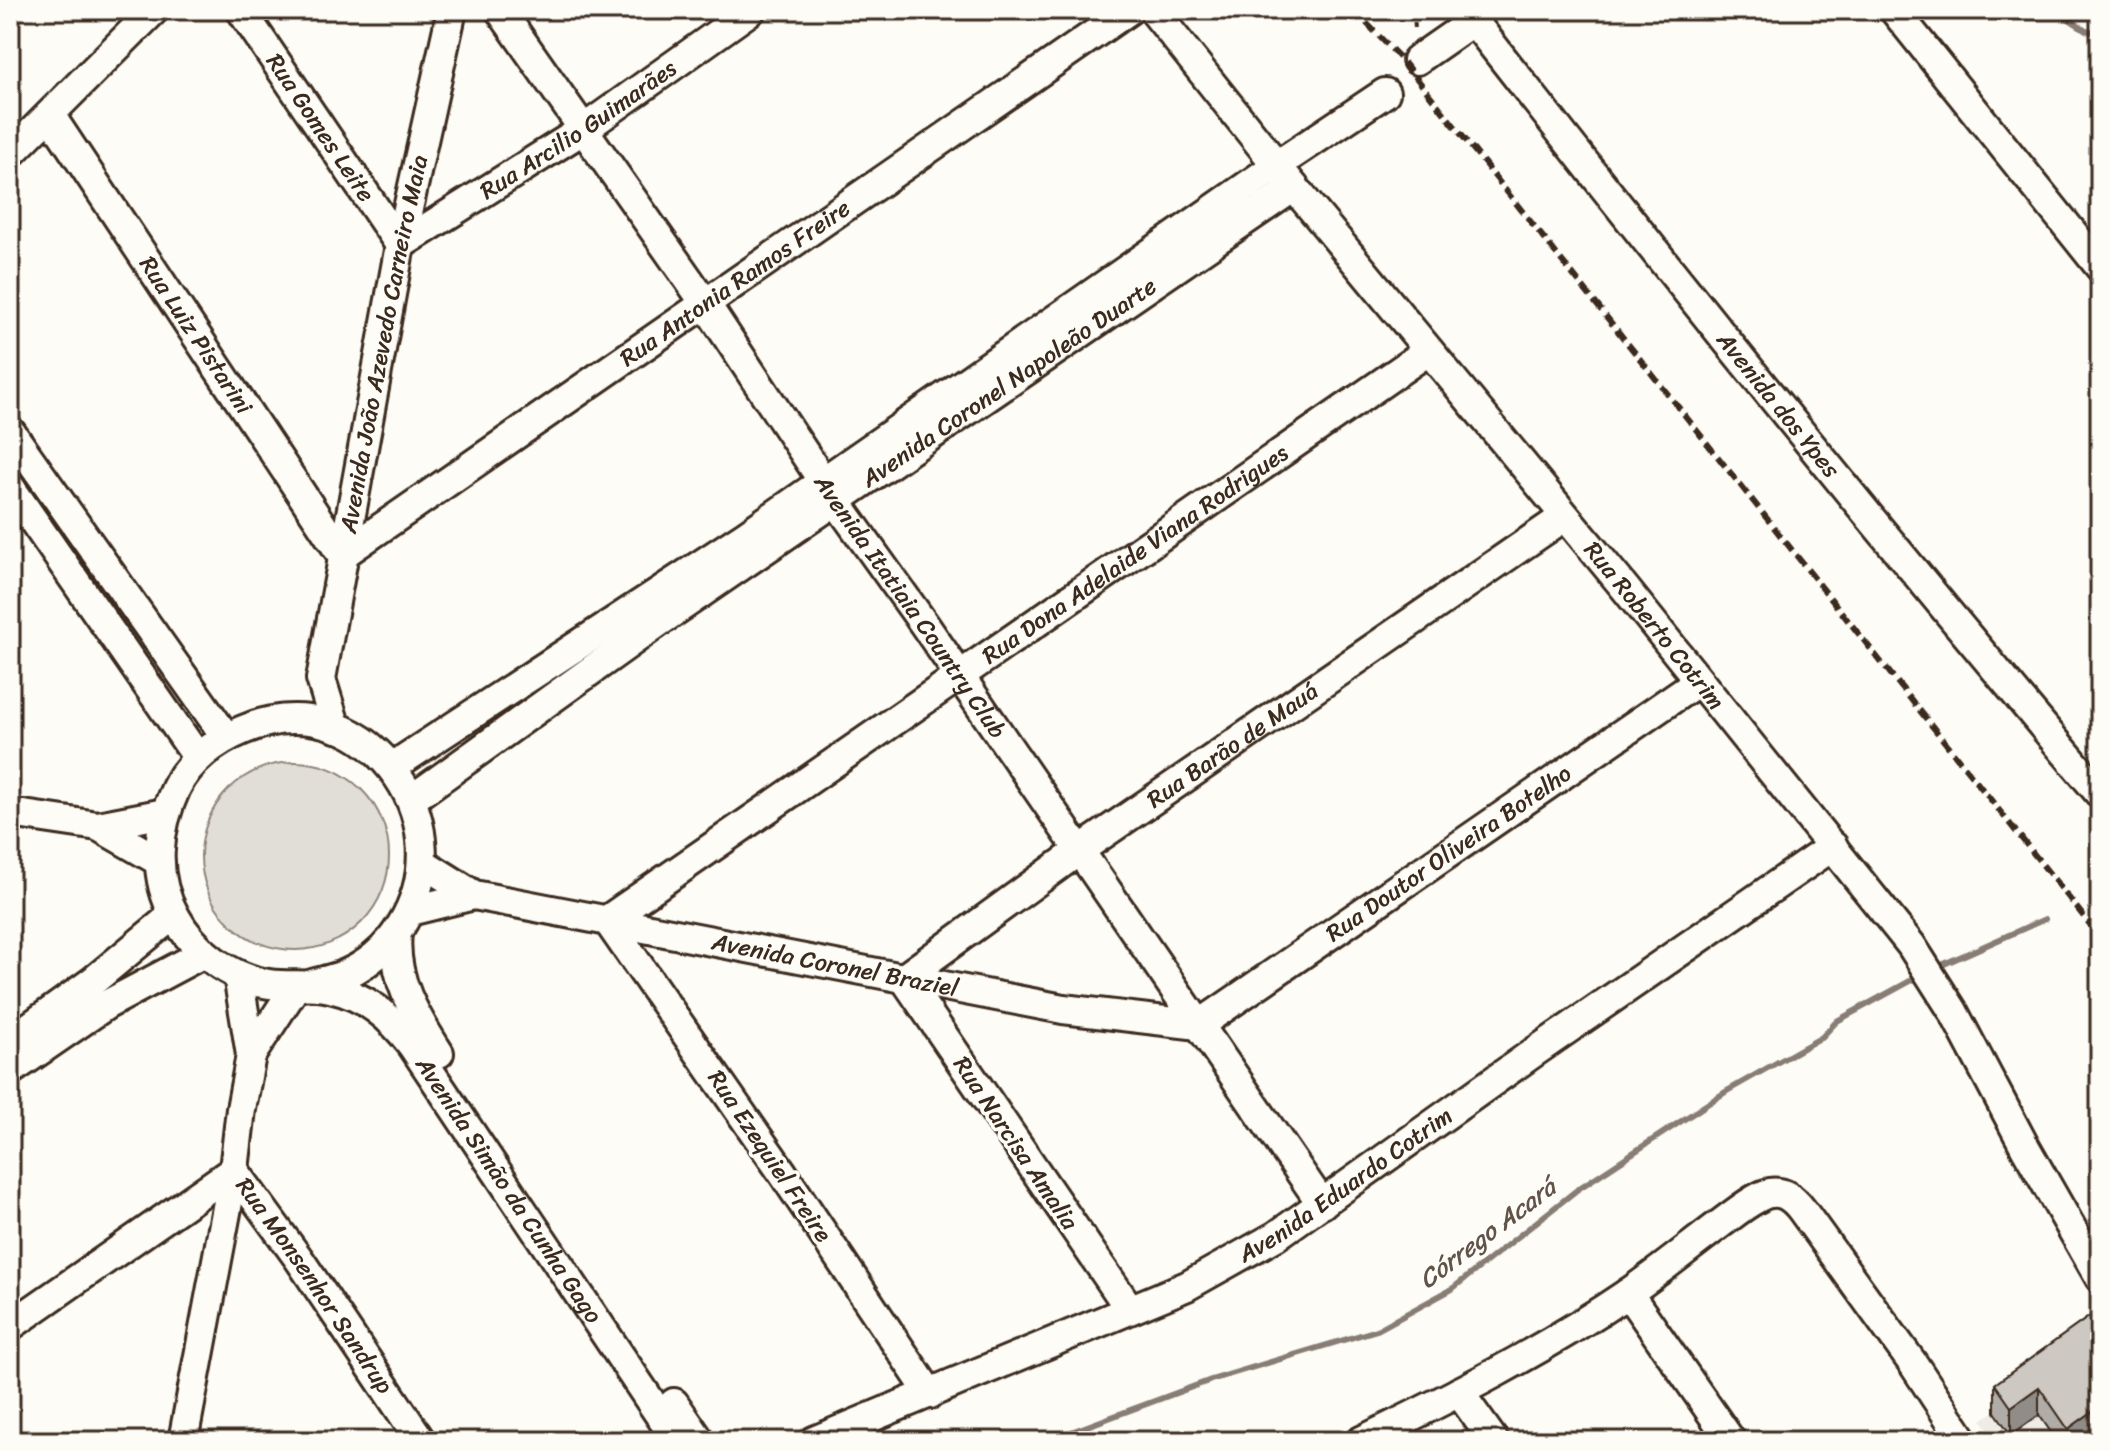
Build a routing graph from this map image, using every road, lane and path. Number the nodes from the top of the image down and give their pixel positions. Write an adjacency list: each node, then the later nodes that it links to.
1 (154, 10): 12 (street)
2 (241, 10): 16 (street, Rua Gomes Leite)
3 (452, 10): 16 (street, Avenida João Azevedo Carneiro Maia)
4 (500, 10): 13 (street, Avenida Itatiaia Country Club)
5 (751, 10): 13 (street, Rua Arcilio Guimarães)
6 (1129, 10): 18 (street, Rua Antonia Ramos Freire)
7 (1153, 10): 15 (street, Rua Roberto Cotrim)
8 (1894, 10): 17 (street)
9 (1469, 16): 10 (street); 35 (street, Avenida dos Ypes)
10 (1417, 60)
11 (1385, 93): 15 (street, Avenida Coronel Napoleão Duarte)
12 (50, 115): 14 (street); 24 (street, Rua Luiz Pistarini)
13 (584, 129): 16 (street, Rua Arcilio Guimarães); 18 (street, Avenida Itatiaia Country Club)
14 (10, 154)
15 (1285, 176): 19 (street, Rua Roberto Cotrim); 22 (street, Avenida Coronel Napoleão Duarte)
16 (400, 245): 24 (street, Avenida João Azevedo Carneiro Maia)
17 (2100, 267)
18 (705, 303): 22 (street, Avenida Itatiaia Country Club); 24 (street, Rua Antonia Ramos Freire)
19 (1428, 351): 23 (street, Rua Roberto Cotrim); 27 (street, Rua Dona Adelaide Viana Rodrigues)
20 (10, 431): 25 (street)
21 (10, 487): 26 (street)
22 (829, 491): 27 (street, Avenida Itatiaia Country Club); 34 (street, Avenida Coronel Napoleão Duarte); 36 (street, Avenida Coronel Napoleão Duarte)
23 (1564, 517): 29 (street, Rua Roberto Cotrim); 41 (street, Rua Barão de Mauá)
24 (342, 555): 28 (street, Avenida João Azevedo Carneiro Maia)
25 (164, 650): 26 (street); 32 (street)
26 (136, 670): 33 (street)
27 (960, 678): 41 (street, Avenida Itatiaia Country Club); 46 (street, Rua Dona Adelaide Viana Rodrigues)
28 (321, 679): 30 (street); 31 (street, Avenida João Azevedo Carneiro Maia)
29 (1697, 682): 40 (street, Rua Roberto Cotrim); 52 (street, Rua Doutor Oliveira Botelho)
30 (282, 720): 31 (street); 32 (street)
31 (336, 728): 34 (street)
32 (226, 737): 33 (street)
33 (198, 758): 38 (street)
34 (392, 767): 36 (street)
35 (2100, 794)
36 (412, 799): 43 (street)
37 (10, 813): 39 (street)
38 (165, 813): 39 (street); 42 (street)
39 (98, 826): 42 (street)
40 (1833, 846): 58 (street, Avenida Eduardo Cotrim); 59 (street, Rua Roberto Cotrim)
41 (1080, 850): 50 (street, Rua Barão de Mauá); 52 (street, Avenida Itatiaia Country Club)
42 (159, 861): 45 (street)
43 (423, 863): 44 (street, Avenida Coronel Braziel); 47 (street)
44 (474, 895): 46 (street, Avenida Coronel Braziel); 47 (street, Avenida Coronel Braziel)
45 (174, 914): 48 (street); 54 (street)
46 (607, 920): 50 (street, Avenida Coronel Braziel); 65 (street, Rua Ezequiel Freire)
47 (404, 922): 51 (street); 53 (street, Avenida Simão da Cunha Gago)
48 (204, 953): 49 (street); 56 (street)
49 (238, 975): 51 (street); 55 (street)
50 (904, 978): 52 (street, Avenida Coronel Braziel); 61 (street, Rua Narcisa Amalia)
51 (303, 985): 53 (street, Avenida Simão da Cunha Gago); 55 (street)
52 (1199, 1025): 58 (street, Avenida Itatiaia Country Club)
53 (412, 1028): 63 (street, Avenida Simão da Cunha Gago)
54 (10, 1041)
55 (251, 1055): 57 (street)
56 (10, 1071)
57 (234, 1170): 62 (street); 67 (street); 68 (street, Rua Monsenhor Sandrup)
58 (1322, 1204): 61 (street, Avenida Eduardo Cotrim)
59 (2100, 1278)
60 (1628, 1293): 64 (street); 66 (street); 74 (street)
61 (1129, 1308): 65 (street, Avenida Eduardo Cotrim)
62 (10, 1326)
63 (615, 1332): 69 (street, Avenida Simão da Cunha Gago); 70 (street, Avenida Simão da Cunha Gago)
64 (1459, 1392): 72 (street); 73 (street)
65 (930, 1394): 71 (street, Avenida Eduardo Cotrim)
66 (1951, 1437)
67 (183, 1441)
68 (421, 1441)
69 (677, 1441)
70 (700, 1441)
71 (814, 1441)
72 (1361, 1441)
73 (1494, 1441)
74 (1731, 1441)

